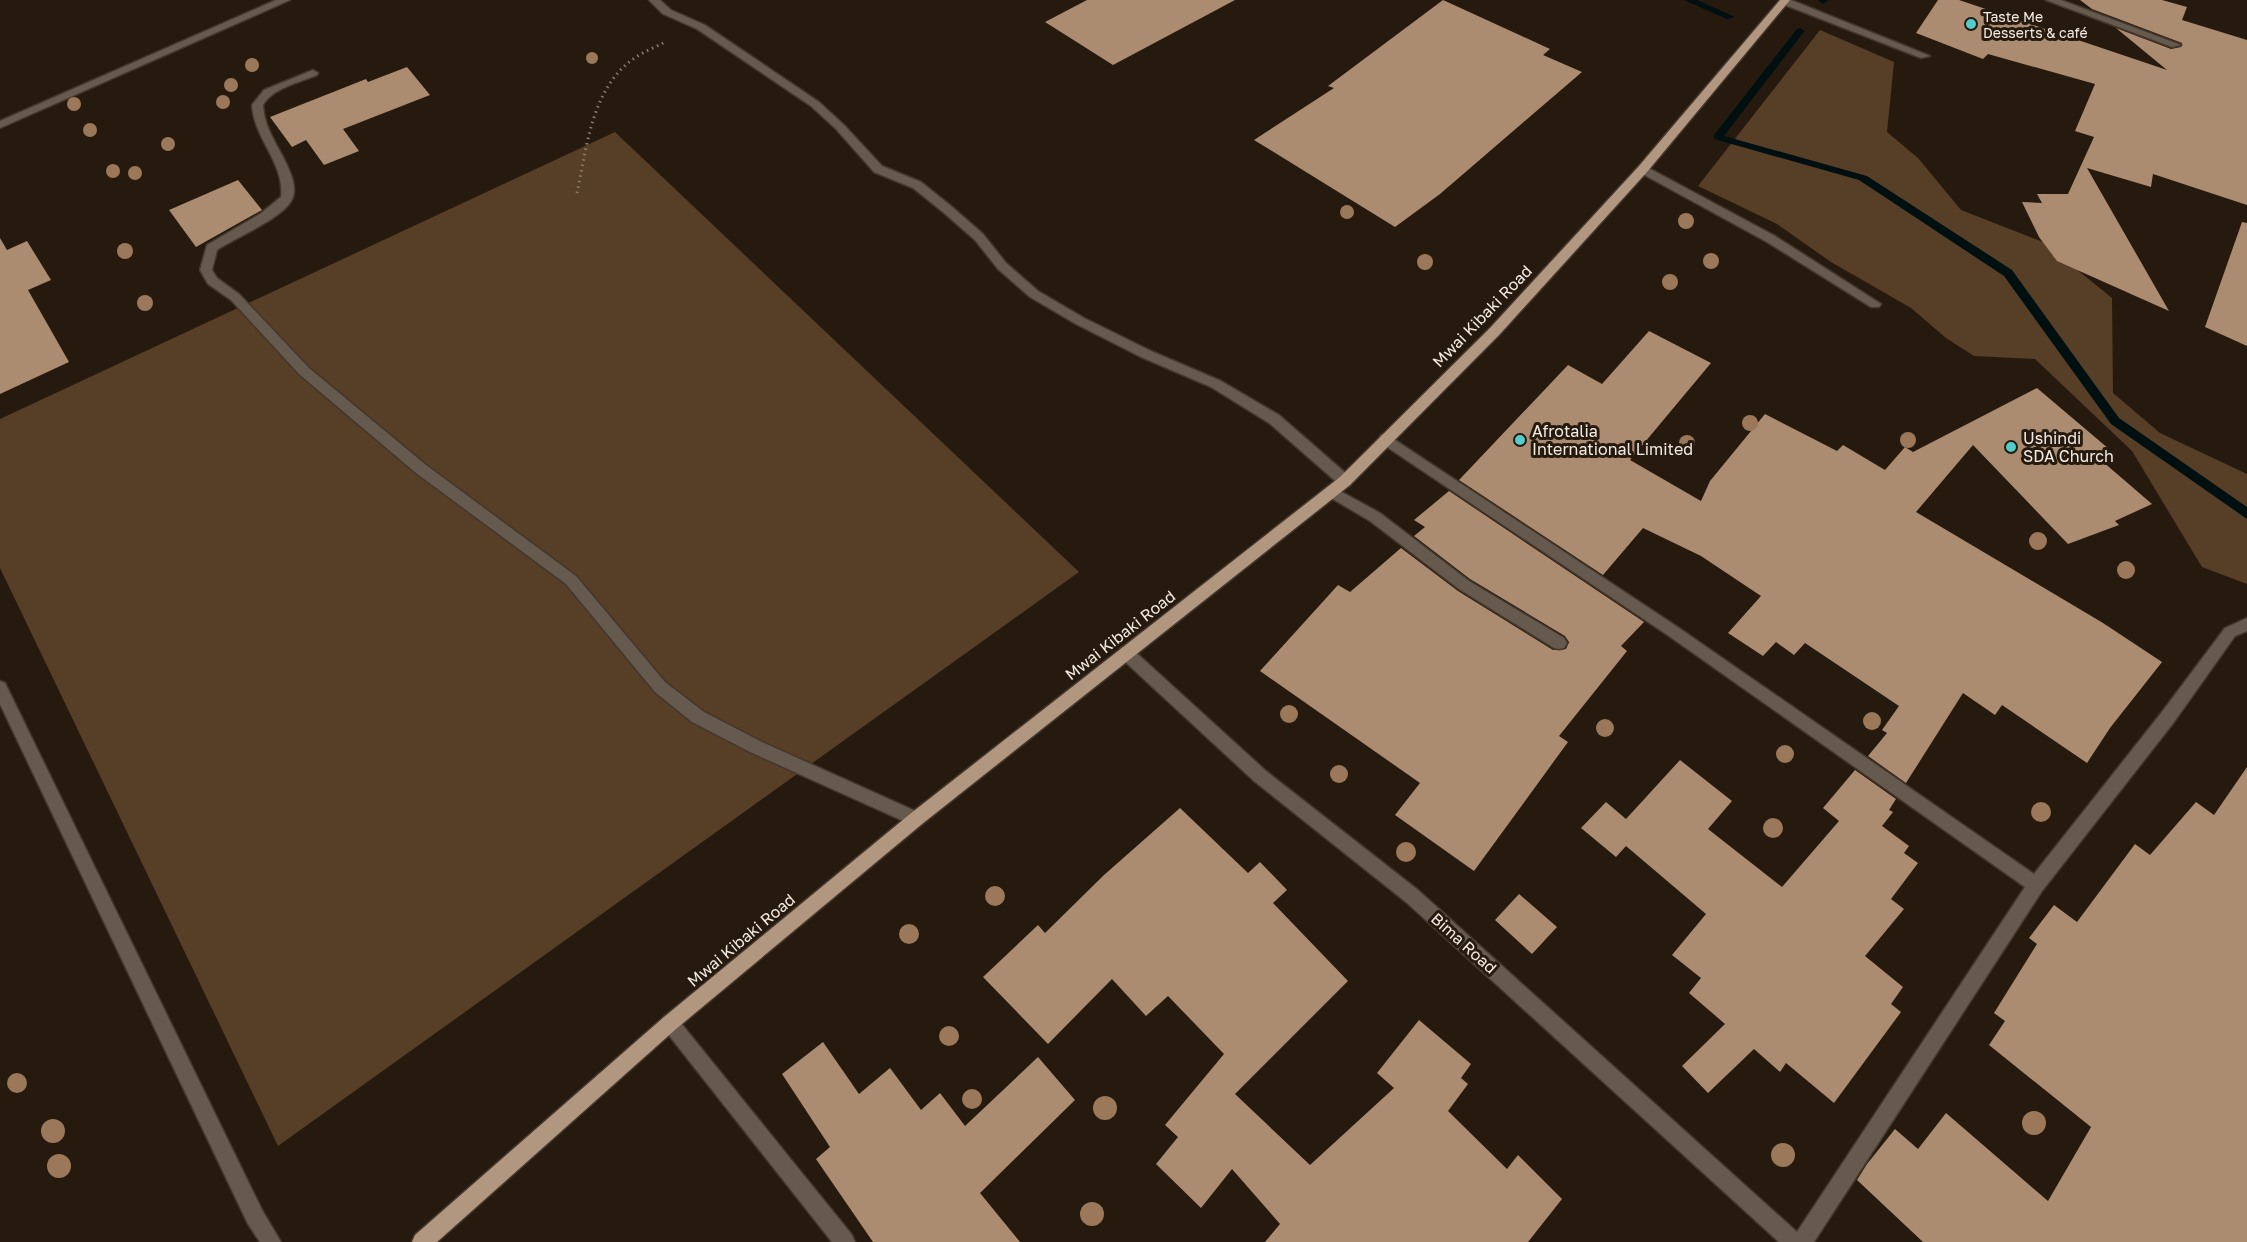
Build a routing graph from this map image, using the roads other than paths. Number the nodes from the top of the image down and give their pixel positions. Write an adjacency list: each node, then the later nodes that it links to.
1 (285, 0): 8 (street)
2 (654, 0): 12 (street)
3 (2050, 0): 5 (street)
4 (1785, 1): 6 (street); 9 (main road, Mwai Kibaki Road)
5 (2175, 45)
6 (1925, 56)
7 (313, 73): 18 (street)
8 (0, 125)
9 (1643, 169): 10 (street); 11 (main road, Mwai Kibaki Road)
10 (1875, 304)
11 (1386, 439): 12 (main road, Mwai Kibaki Road); 19 (street)
12 (1345, 481): 13 (main road, Mwai Kibaki Road)
13 (1331, 491): 15 (street); 16 (main road, Mwai Kibaki Road)
14 (2247, 624): 19 (street)
15 (1559, 643)
16 (1126, 653): 18 (main road, Mwai Kibaki Road); 24 (street, Bima Road)
17 (0, 688): 21 (street)
18 (916, 819): 20 (main road, Mwai Kibaki Road)
19 (2036, 885): 25 (street)
20 (670, 1023): 22 (main road, Mwai Kibaki Road); 23 (street)
21 (271, 1242)
22 (422, 1242)
23 (845, 1242)
24 (1794, 1242)
25 (1802, 1242)

